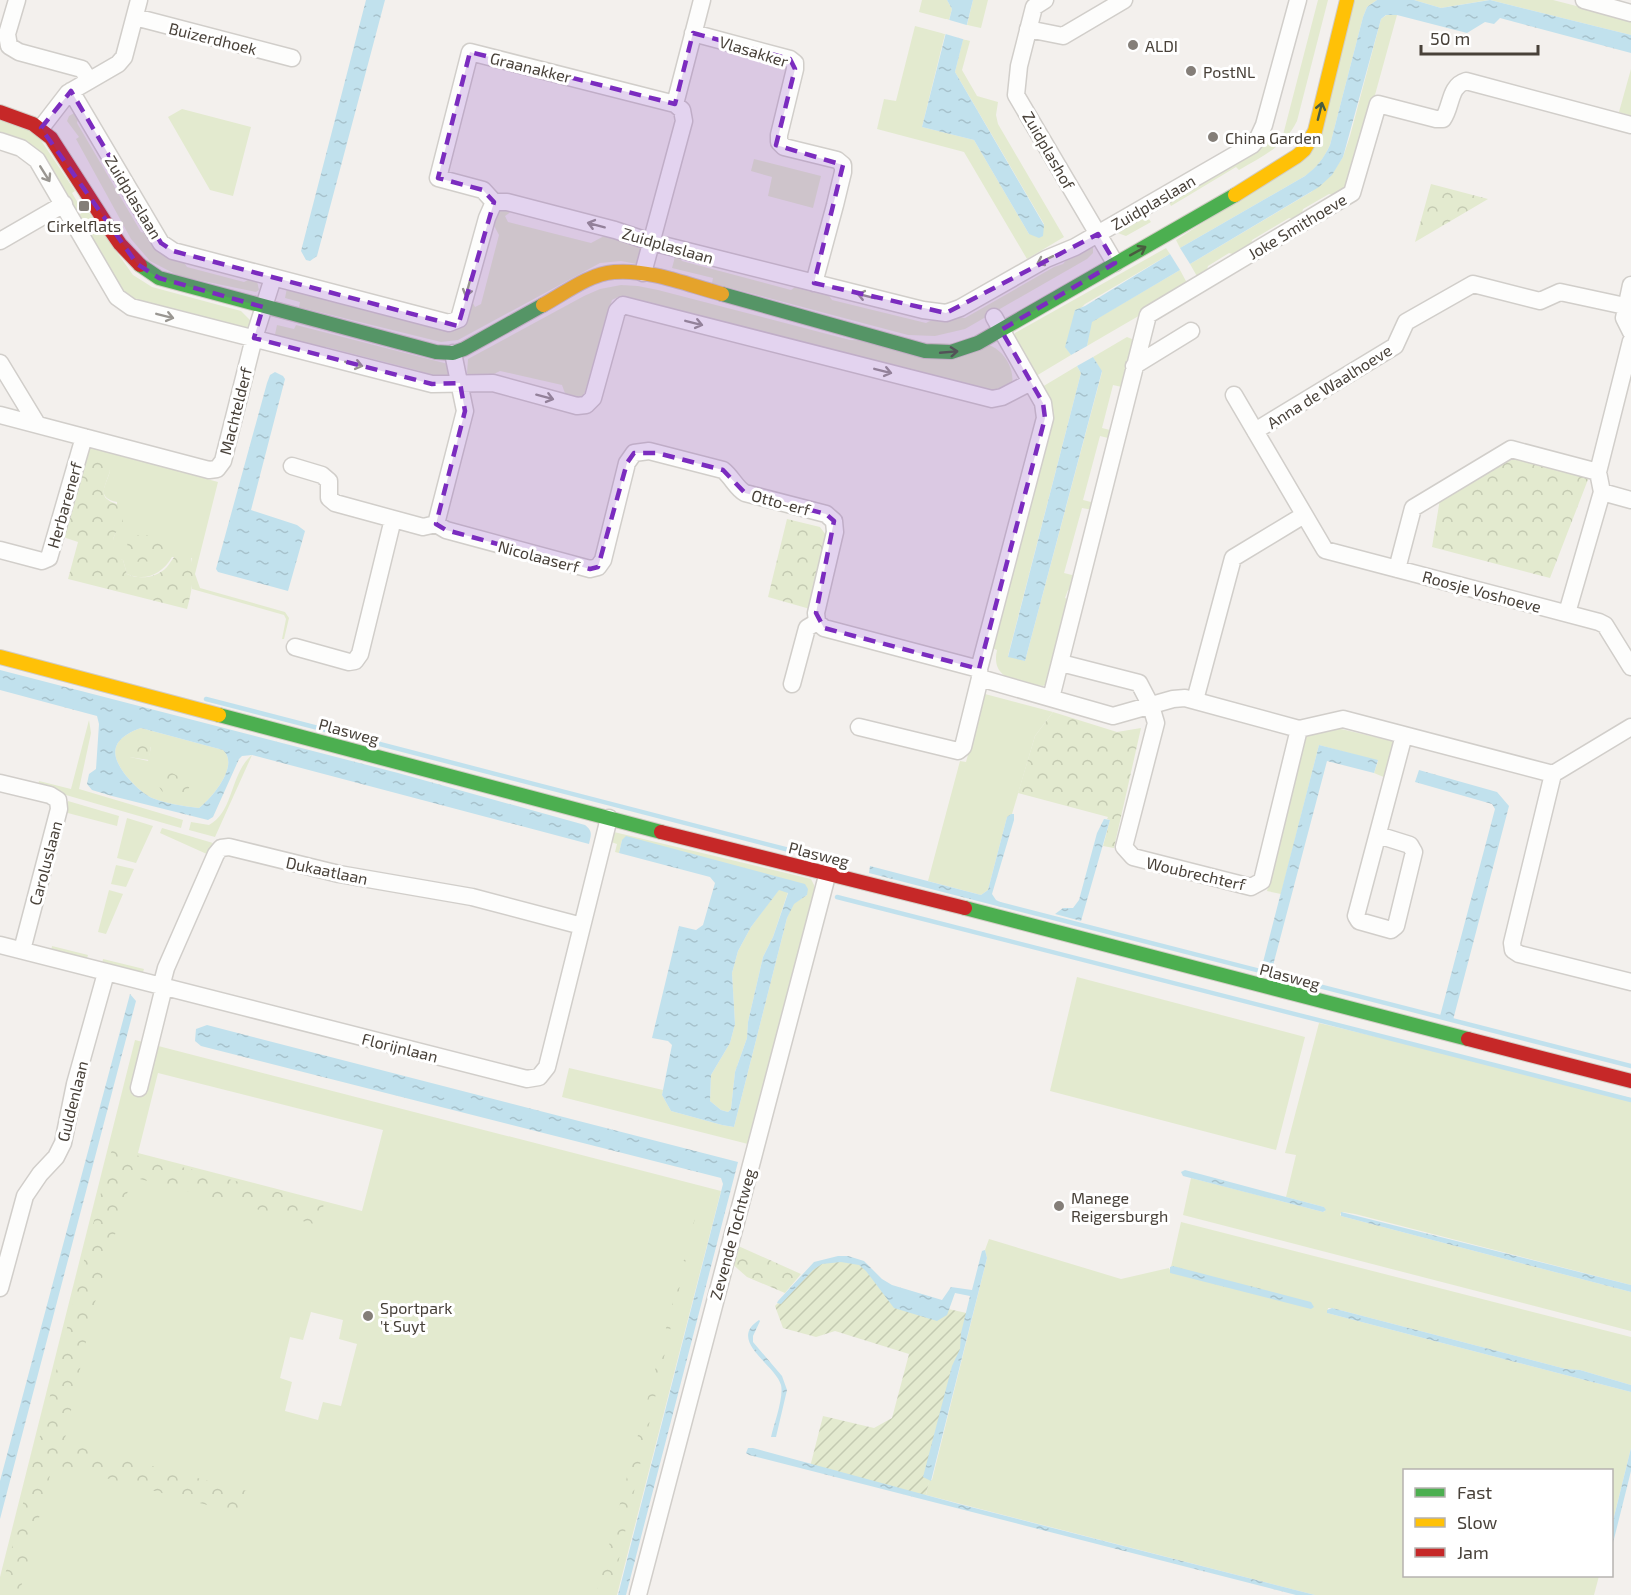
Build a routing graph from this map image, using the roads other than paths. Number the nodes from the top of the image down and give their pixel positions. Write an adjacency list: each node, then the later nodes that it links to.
1 (17, 0): 15 (street)
2 (139, 0): 11 (street)
3 (702, 0): 13 (street)
4 (1045, 0): 12 (street, Zuidplashof)
5 (1124, 0): 12 (street)
6 (1298, 0): 27 (street, Zuidplaslaan)
7 (1334, 0): 20 (street)
8 (1347, 0): 30 (street, Zuidplaslaan, one-way to 8)
9 (1584, 0): 10 (street)
10 (1631, 13)
11 (135, 17): 14 (street, Buizerdhoek); 15 (street)
12 (1028, 28): 27 (street, Zuidplashof)
13 (693, 33): 17 (street); 35 (street, Vlasakker)
14 (292, 58)
15 (89, 80): 16 (street)
16 (71, 91): 19 (street); 34 (street, Zuidplaslaan)
17 (675, 104): 25 (street, Graanakker); 29 (street)
18 (0, 112): 19 (street, Zuidplaslaan)
19 (44, 119): 22 (street, Zuidplaslaan); 31 (street, Zuidplaslaan)
20 (1303, 122)
21 (1631, 125): 46 (street, Joke Smithoeve)
22 (64, 132)
23 (0, 141): 26 (street, one-way to 26)
24 (82, 160): 31 (street, Zuidplaslaan)
25 (494, 202): 29 (street, Zuidplaslaan, one-way to 25); 34 (street, Zuidplaslaan, one-way to 34)
26 (64, 204): 28 (street); 42 (street, one-way to 42)
27 (1098, 234): 30 (street, Zuidplashof); 35 (street, Zuidplaslaan, one-way to 35)
28 (0, 241)
29 (651, 242): 32 (street); 35 (street, Zuidplaslaan)
30 (1114, 254): 33 (street, Zuidplaslaan); 39 (street, Zuidplaslaan)
31 (131, 255): 38 (street, Zuidplaslaan)
32 (643, 273): 39 (street, Zuidplaslaan); 44 (street, Zuidplaslaan)
33 (1067, 276)
34 (273, 278): 38 (street, Machtelderf)
35 (814, 283)
36 (1631, 285): 37 (street)
37 (1625, 306): 41 (street); 52 (street, Anna de Waalhoeve)
38 (263, 307): 42 (street, Machtelderf); 44 (street, Zuidplaslaan)
39 (999, 320): 47 (street)
40 (1191, 331): 46 (street)
41 (1631, 332)
42 (254, 338): 48 (street, one-way to 48); 53 (street, Machtelderf)
43 (1631, 341): 56 (street)
44 (453, 353): 48 (street)
45 (0, 363): 51 (street)
46 (1134, 366): 68 (street)
47 (1031, 382): 48 (street, one-way to 47); 70 (street)
48 (460, 384): 61 (street)
49 (1234, 395): 52 (street, Roosje Voshoeve)
50 (0, 415): 51 (street, Machtelderf)
51 (37, 424): 53 (street, Machtelderf)
52 (1255, 431): 59 (street, Roosje Voshoeve)
53 (84, 437): 62 (street, Herbarenerf)
54 (634, 453): 61 (street, Nicolaaserf); 65 (street, Otto-erf)
55 (292, 466): 60 (street, Nicolaaserf)
56 (1598, 472): 57 (street); 63 (street)
57 (1602, 492): 58 (street); 64 (street)
58 (1631, 500)
59 (1304, 515): 63 (street, Roosje Voshoeve); 73 (street)
60 (393, 519): 61 (street, Nicolaaserf); 66 (street)
61 (436, 524)
62 (0, 550)
63 (1397, 568): 64 (street, Roosje Voshoeve)
64 (1567, 613): 69 (street, Roosje Voshoeve)
65 (817, 622): 70 (street); 71 (street, Otto-erf)
66 (295, 647)
67 (0, 657): 81 (street, Plasweg)
68 (1061, 663): 72 (street); 74 (street)
69 (1631, 667)
70 (980, 674): 72 (street); 75 (street)
71 (792, 684)
72 (1051, 698): 74 (street)
73 (1195, 700): 74 (street); 77 (street)
74 (1151, 706): 77 (street, Woubrechterf)
75 (859, 727)
76 (1631, 727): 79 (street)
77 (1299, 729): 78 (street)
78 (1404, 735): 79 (street); 82 (street)
79 (1553, 774): 88 (street)
80 (0, 783): 86 (street, Caroluslaan)
81 (609, 818): 83 (street, Plasweg); 84 (street, Florijnlaan)
82 (1378, 835): 82 (street)
83 (828, 872): 90 (street, Plasweg); 93 (street, Zevende Tochtweg)
84 (582, 926): 89 (street, Dukaatlaan); 89 (street, Florijnlaan)
85 (0, 945): 86 (street, Florijnlaan)
86 (22, 950): 87 (street, Florijnlaan)
87 (106, 973): 89 (street, Florijnlaan); 92 (street, Guldenlaan)
88 (1631, 982)
89 (163, 987): 91 (street)
90 (1631, 1081)
91 (139, 1088)
92 (0, 1288)
93 (638, 1595)

